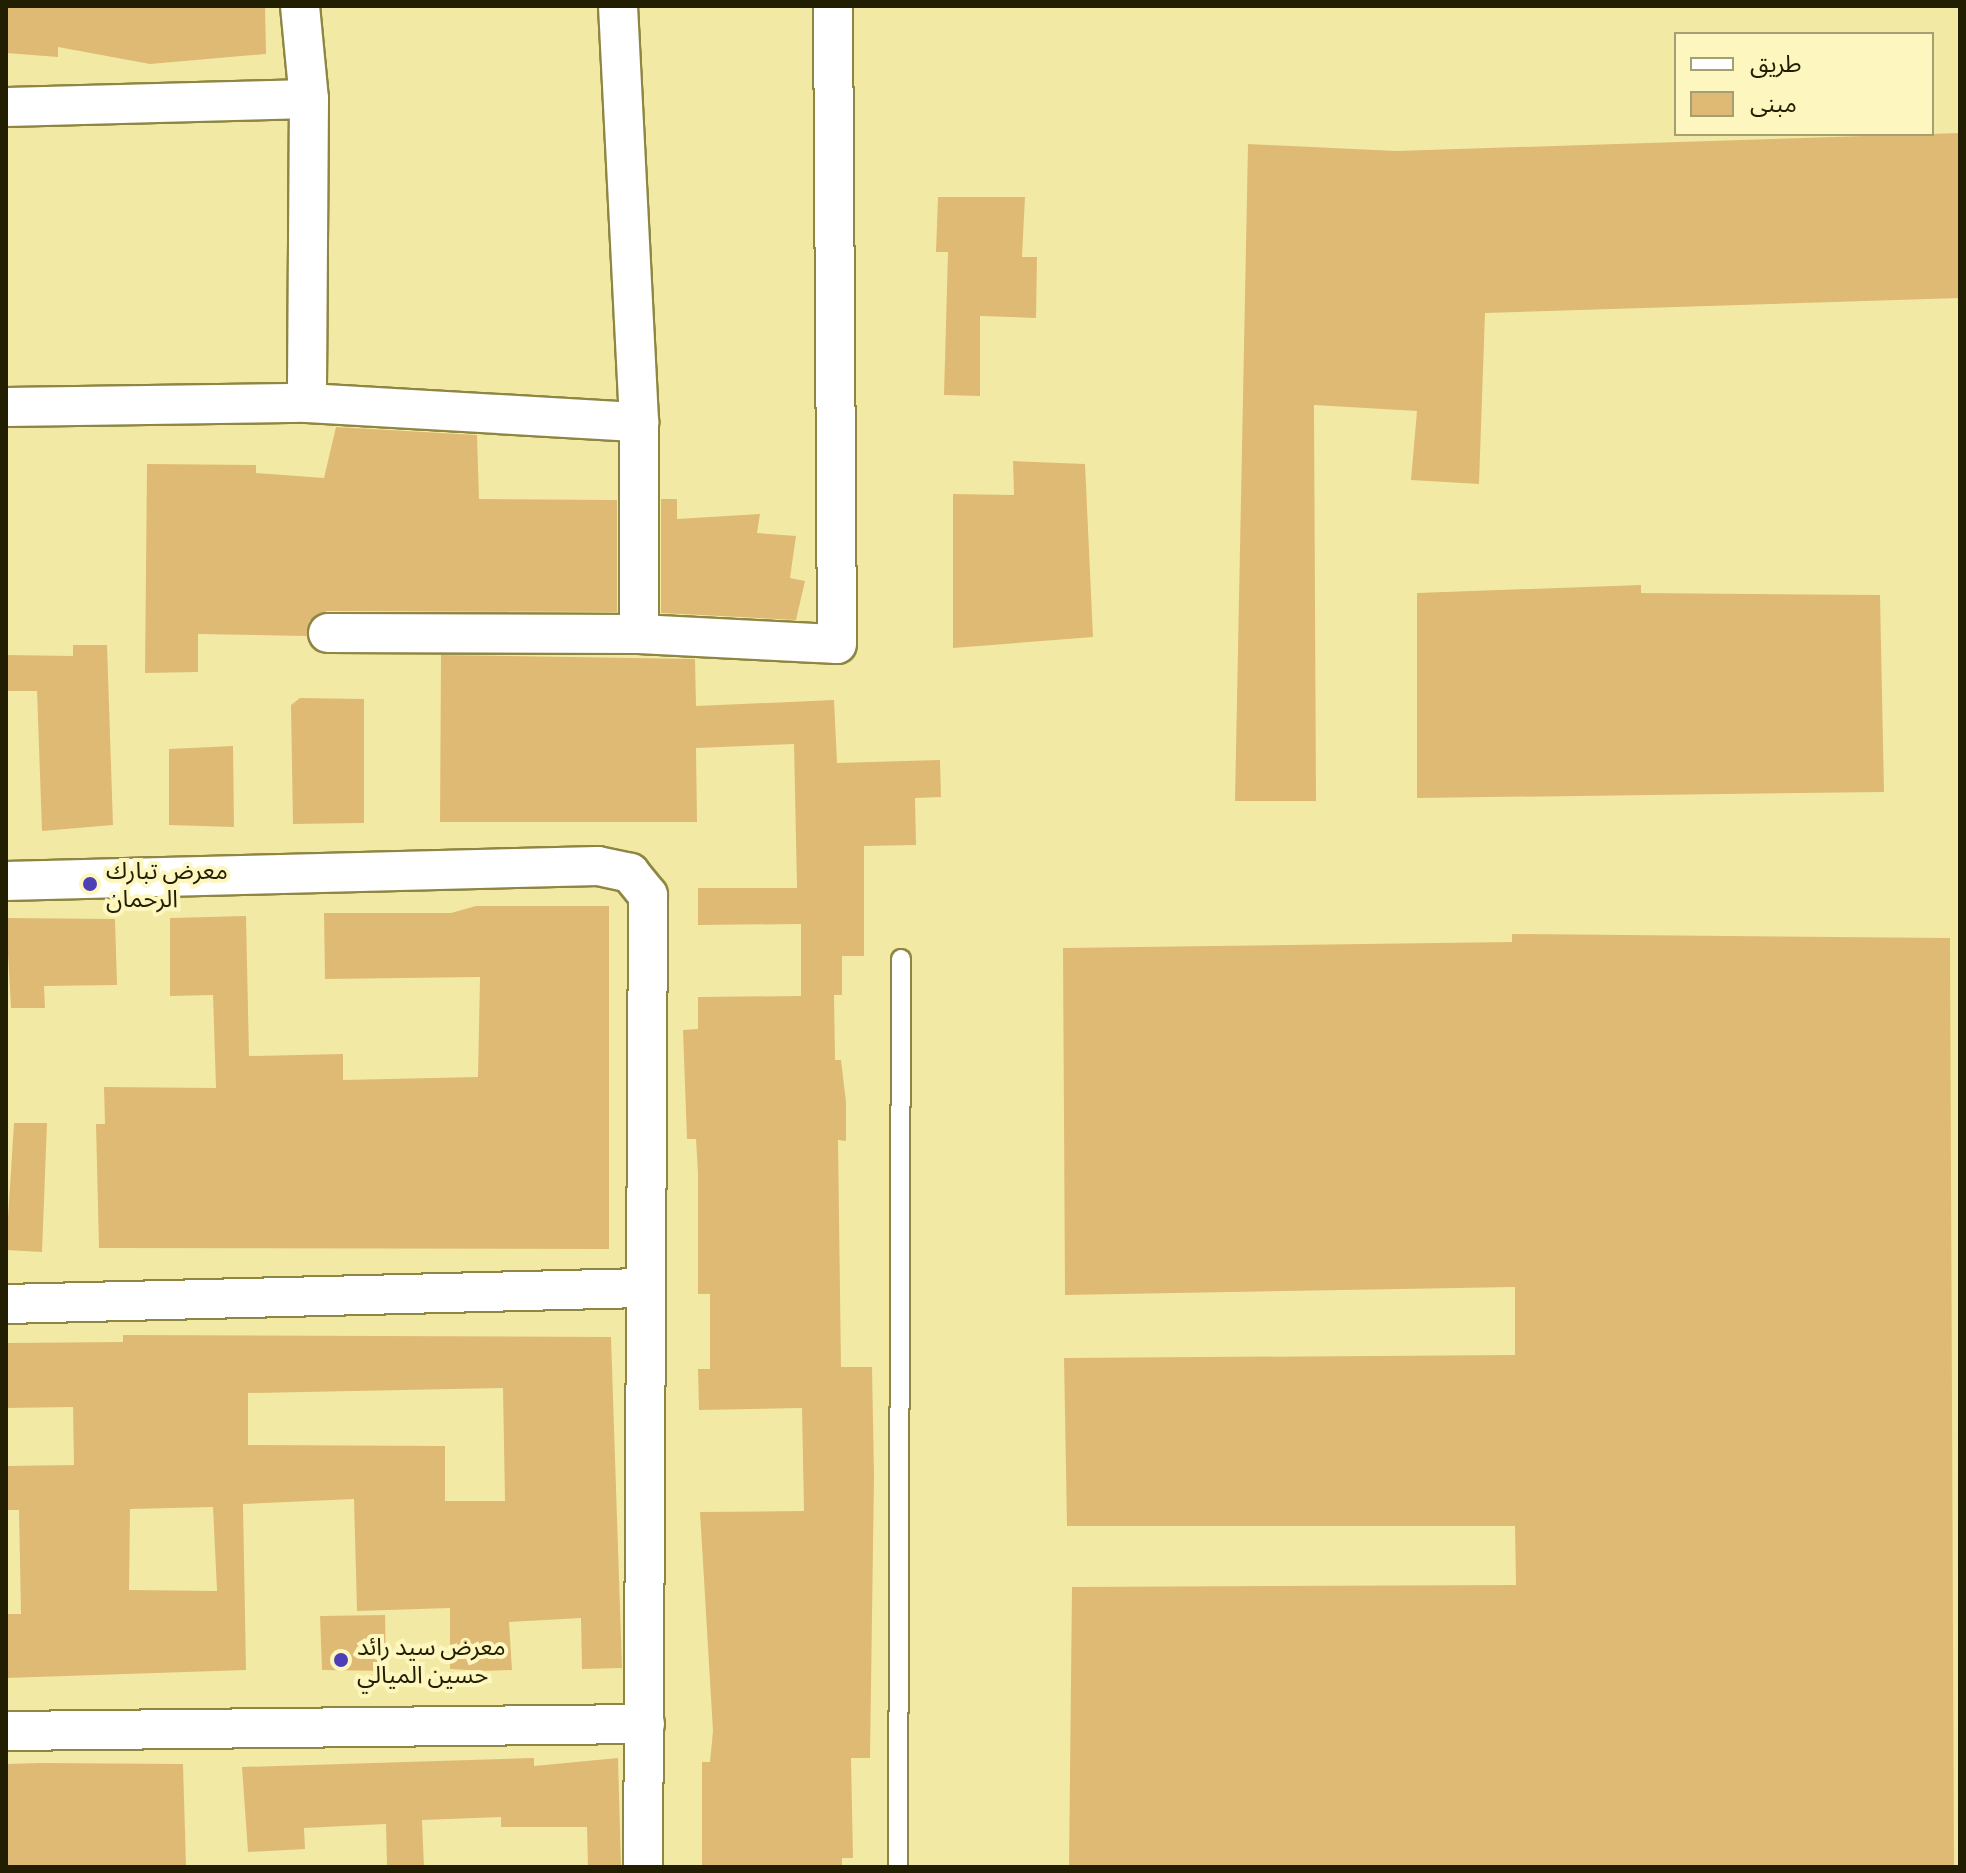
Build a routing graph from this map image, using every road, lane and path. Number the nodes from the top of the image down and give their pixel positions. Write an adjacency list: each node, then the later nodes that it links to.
1 (300, 6): 4 (street)
2 (618, 6): 8 (street)
3 (833, 6): 10 (street)
4 (309, 99): 5 (street); 6 (street)
5 (6, 107)
6 (307, 403): 7 (street); 8 (street)
7 (6, 407)
8 (639, 422): 10 (street)
9 (328, 633): 10 (street)
10 (639, 634)
11 (6, 881): 13 (street)
12 (901, 959): 18 (lane)
13 (644, 1288): 14 (street); 15 (street)
14 (6, 1304)
15 (645, 1724): 16 (street); 17 (street)
16 (6, 1731)
17 (643, 1867)
18 (898, 1867)

